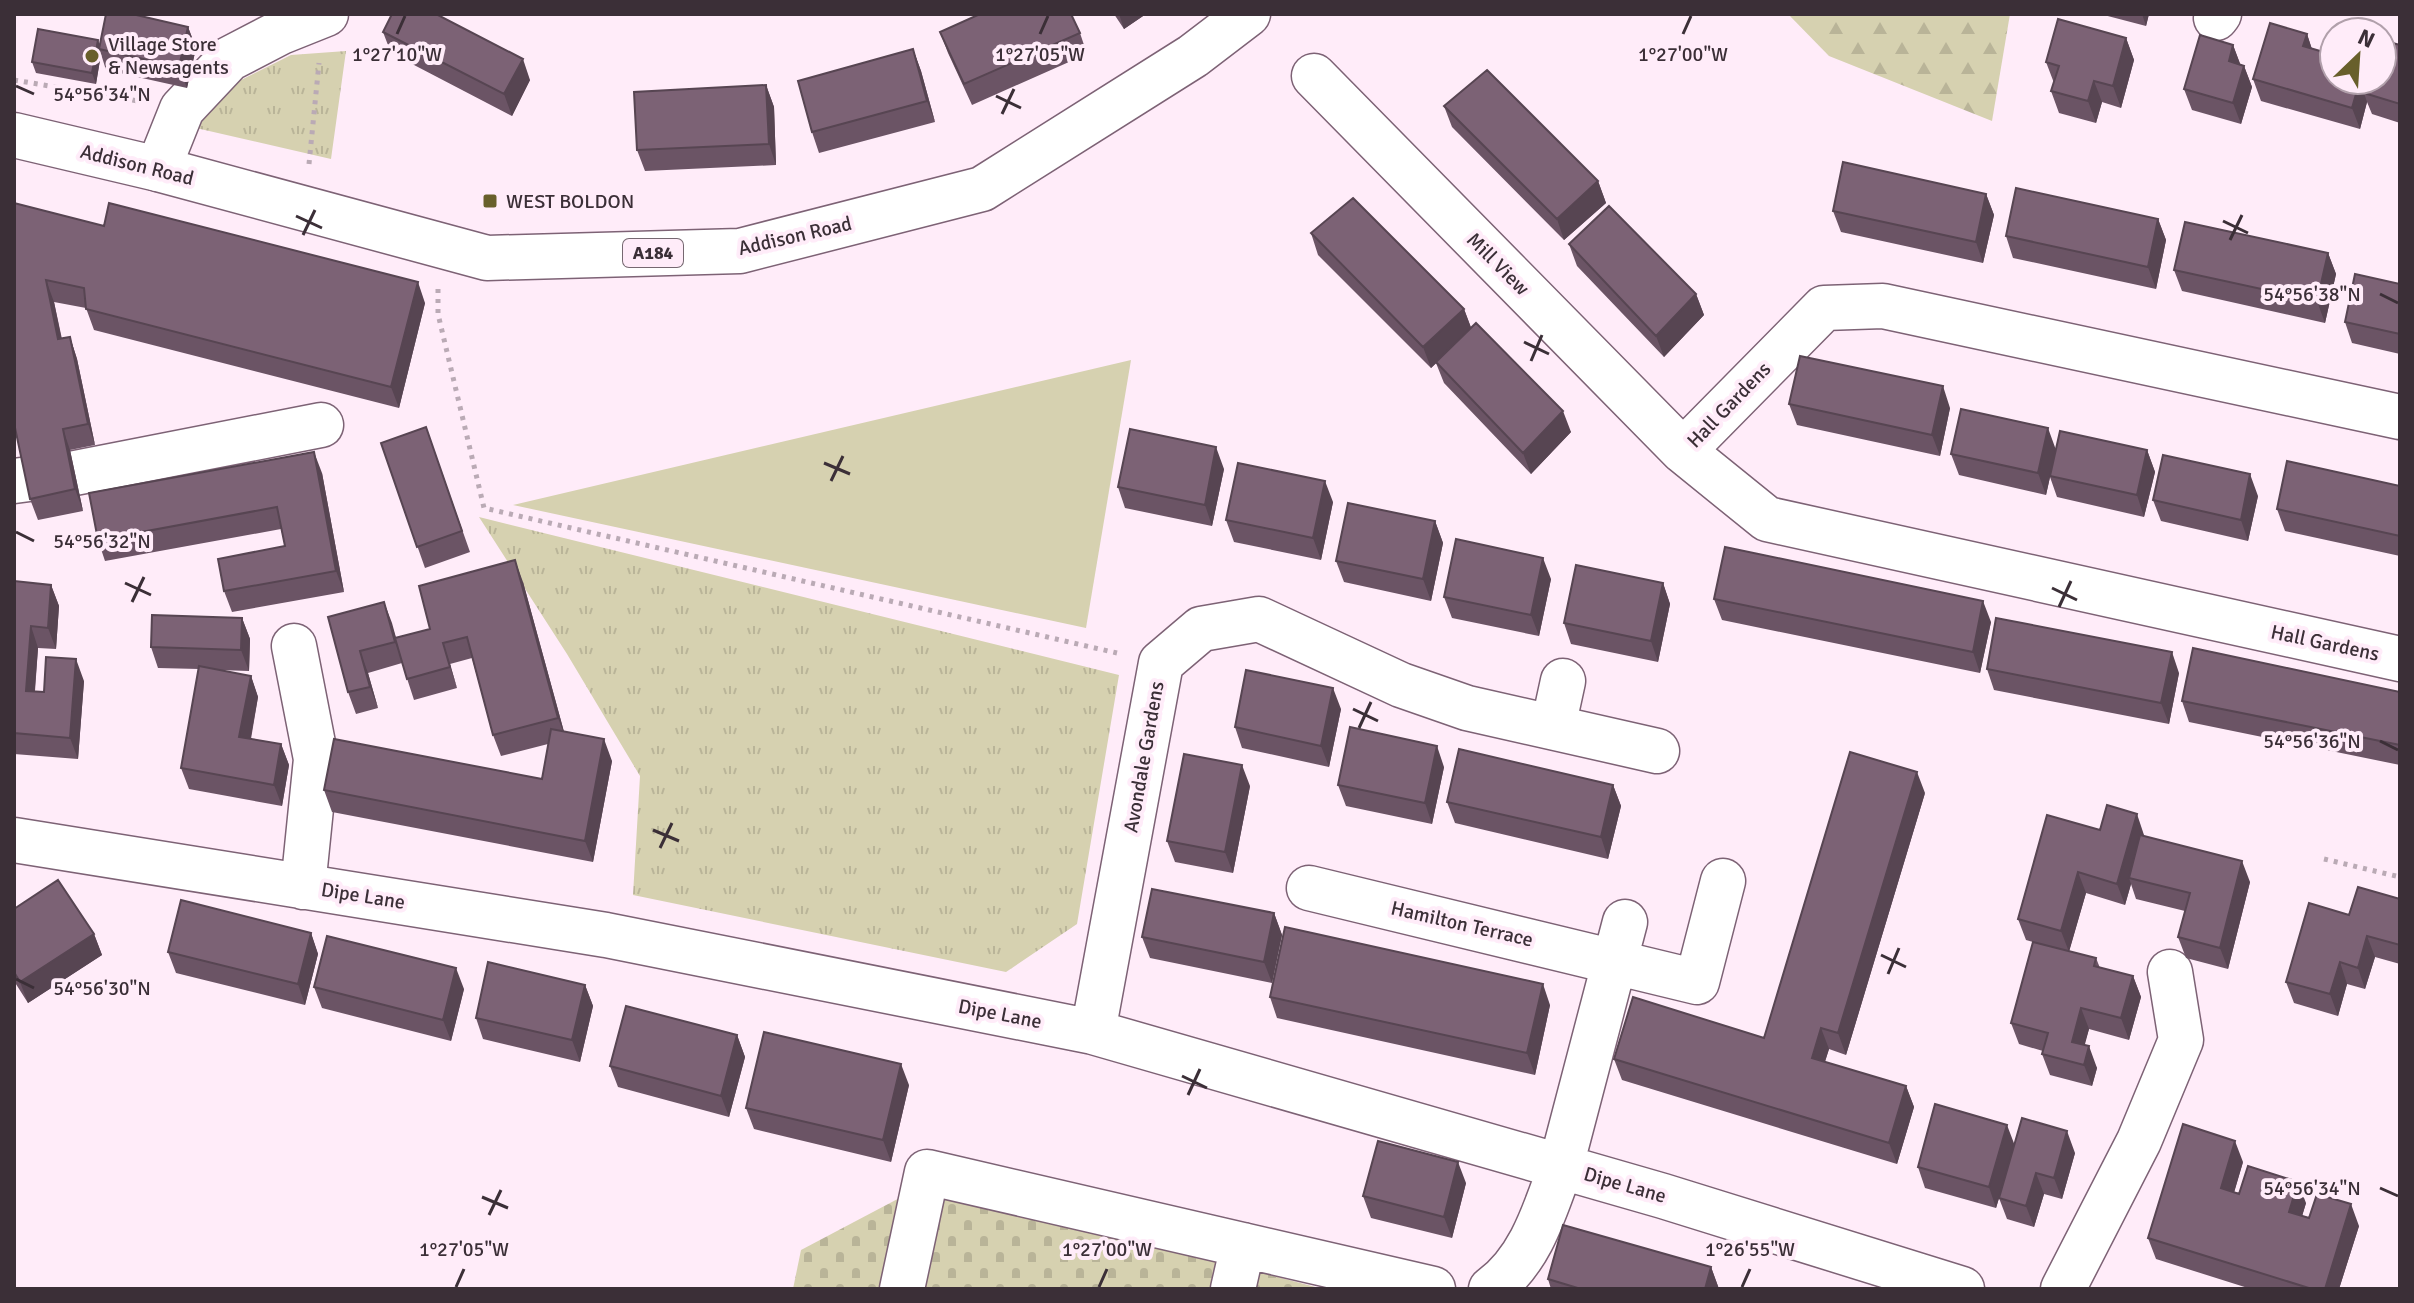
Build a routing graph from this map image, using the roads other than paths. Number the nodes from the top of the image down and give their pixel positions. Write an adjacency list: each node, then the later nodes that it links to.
1 (325, 14): 3 (street)
2 (1248, 14): 6 (street, Addison Road / A184)
3 (261, 26): 6 (street)
4 (1314, 76): 9 (street, Mill View)
5 (14, 135): 6 (street, Addison Road / A184)
6 (158, 169)
7 (2400, 417): 9 (street, Hall Gardens)
8 (321, 425): 10 (street)
9 (1683, 451): 12 (street, Hall Gardens)
10 (75, 473)
11 (294, 646): 18 (street)
12 (2400, 659)
13 (1563, 681): 14 (street)
14 (1553, 727): 15 (street, Avondale Gardens); 22 (street, Avondale Gardens)
15 (1657, 751)
16 (14, 840): 18 (street, Dipe Lane)
17 (1723, 881): 20 (street, Hamilton Terrace)
18 (303, 887): 22 (street, Dipe Lane)
19 (1309, 888): 20 (street, Hamilton Terrace)
20 (1620, 941): 23 (street)
21 (2170, 972): 30 (street)
22 (1093, 1032): 23 (street, Dipe Lane)
23 (1561, 1166): 28 (street); 29 (street, Dipe Lane)
24 (1243, 1245): 25 (street); 26 (street); 27 (street)
25 (902, 1289)
26 (1233, 1289)
27 (1433, 1289)
28 (1491, 1289)
29 (1962, 1289)
30 (2063, 1289)

